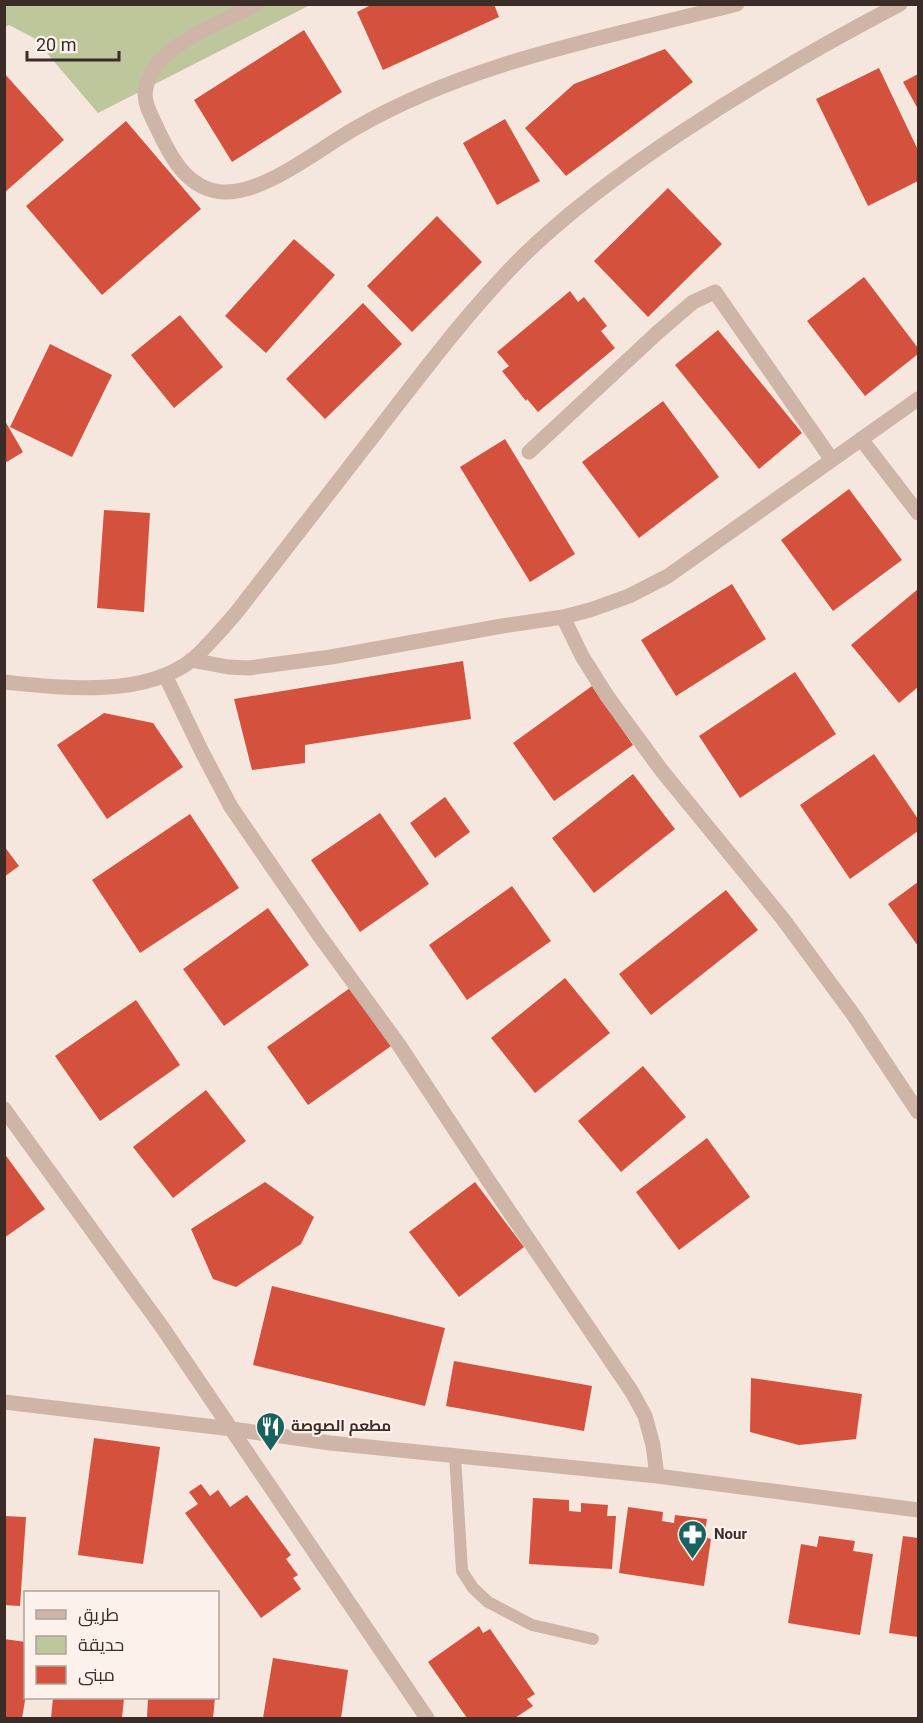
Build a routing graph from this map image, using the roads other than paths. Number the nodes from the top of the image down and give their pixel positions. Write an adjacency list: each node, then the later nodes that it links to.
1 (257, 4): 2 (street)
2 (737, 4)
3 (900, 4): 10 (street)
4 (918, 399): 5 (street)
5 (861, 440): 7 (street); 8 (street)
6 (529, 452): 7 (street)
7 (831, 460): 9 (street)
8 (918, 513)
9 (563, 617): 10 (street); 14 (street)
10 (191, 660): 11 (street)
11 (165, 675): 12 (street); 18 (street)
12 (4, 682)
13 (4, 1109): 16 (street)
14 (918, 1112)
15 (4, 1402): 16 (street)
16 (232, 1429): 17 (street); 21 (street)
17 (455, 1455): 18 (street); 20 (lane)
18 (657, 1476): 19 (street)
19 (918, 1510)
20 (593, 1640)
21 (427, 1719)

